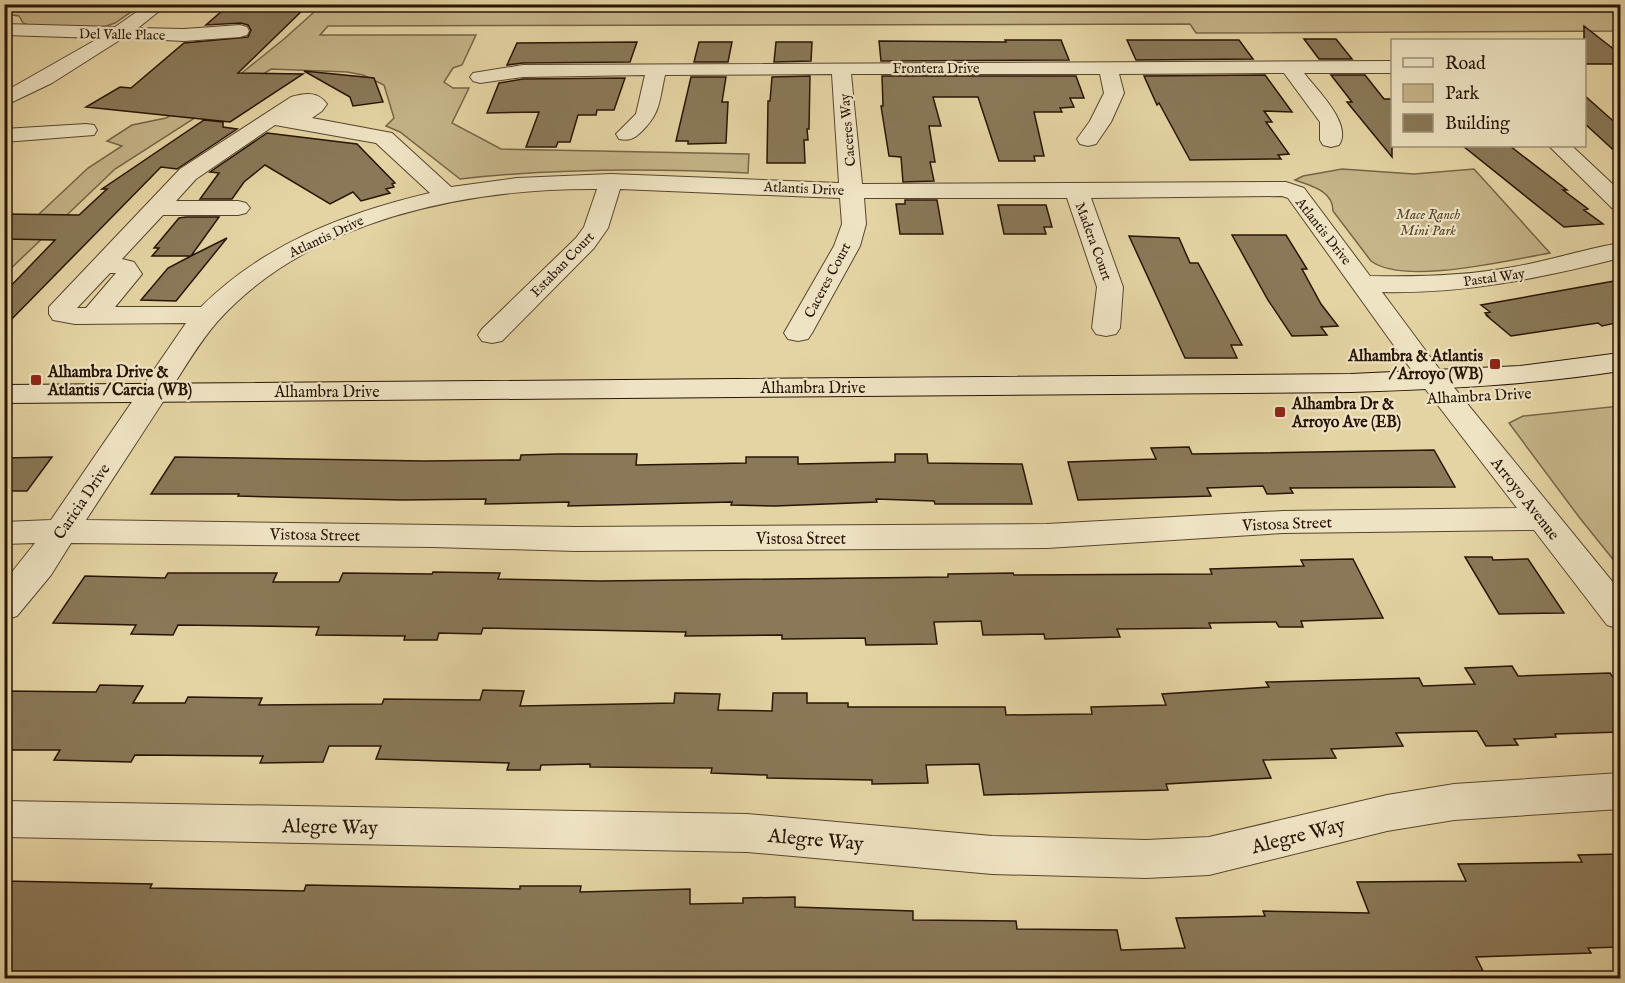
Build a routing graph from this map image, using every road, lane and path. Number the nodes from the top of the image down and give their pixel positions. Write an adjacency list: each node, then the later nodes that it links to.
1 (160, 4): 4 (street)
2 (4, 29): 4 (street, Del Valle Place)
3 (240, 31): 4 (street, Del Valle Place)
4 (117, 34): 11 (street)
5 (1108, 67): 6 (street, Frontera Drive); 9 (street, Frontera Drive); 15 (street)
6 (1289, 67): 7 (street, Frontera Drive); 16 (street)
7 (1391, 67)
8 (656, 69): 9 (street, Frontera Drive); 10 (street, Frontera Drive); 13 (street)
9 (841, 69): 20 (street, Caceres Way)
10 (480, 77)
11 (4, 100)
12 (86, 130): 14 (street)
13 (627, 134)
14 (4, 136)
15 (1088, 139)
16 (1331, 140)
17 (1561, 147): 22 (street)
18 (611, 182): 20 (street, Atlantis Drive); 21 (street, Atlantis Drive); 30 (street, Estaban Court)
19 (1076, 190): 20 (street, Atlantis Drive); 26 (street, Atlantis Drive); 28 (street, Madera Court)
20 (853, 191): 29 (street, Caceres Court)
21 (446, 195): 23 (street); 27 (street, Atlantis Drive)
22 (1620, 203)
23 (158, 208): 24 (street); 27 (street)
24 (238, 208)
25 (1620, 250): 26 (street, Pastal Way)
26 (1365, 284): 33 (street, Atlantis Drive)
27 (207, 315): 35 (street, Atlantis Drive)
28 (1106, 328)
29 (798, 333)
30 (492, 335)
31 (1620, 362): 33 (street, Alhambra Drive)
32 (1620, 384): 33 (street, Alhambra Drive)
33 (1441, 389): 35 (street, Alhambra Drive); 37 (street, Arroyo Avenue)
34 (4, 394): 35 (street, Alhambra Drive)
35 (146, 402): 36 (street, Alhambra Drive); 38 (street, Caricia Drive)
36 (4, 414)
37 (1542, 519): 38 (street, Vistosa Street); 41 (street, Arroyo Avenue)
38 (60, 531): 39 (street, Vistosa Street); 40 (street, Caricia Drive)
39 (4, 533)
40 (4, 607)
41 (1620, 616)
42 (1620, 791): 43 (street, Alegre Way)
43 (4, 819)

